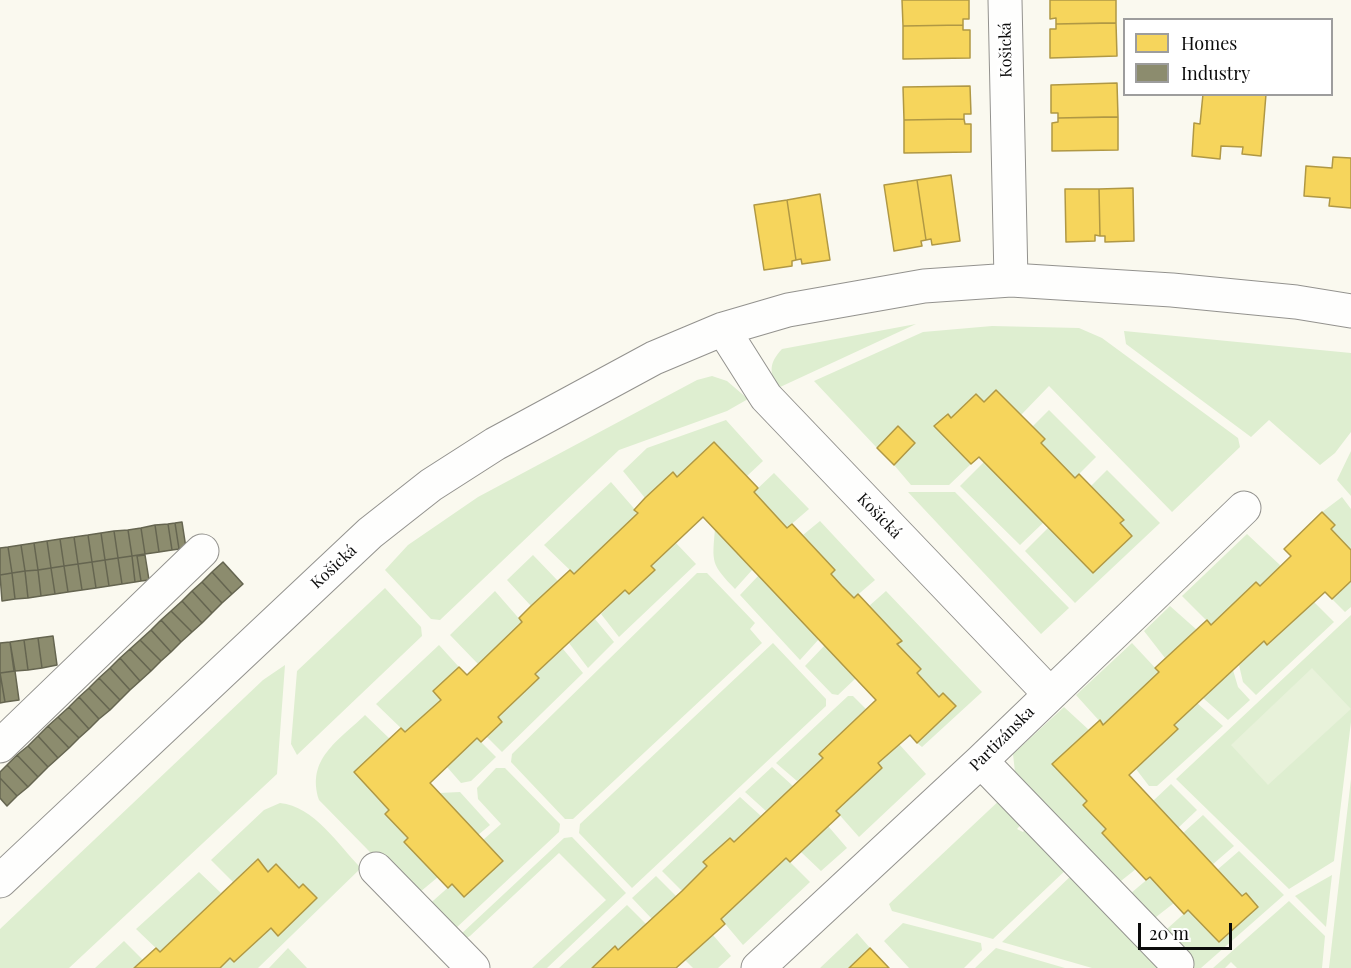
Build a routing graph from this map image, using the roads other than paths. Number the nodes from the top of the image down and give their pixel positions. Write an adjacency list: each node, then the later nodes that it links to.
1 (1005, 0): 2 (street, Košická)
2 (1011, 280): 3 (street, Košická); 4 (street, Košická)
3 (1351, 311)
4 (723, 329): 7 (street, Košická); 12 (street, Košická)
5 (1244, 508): 7 (street, Partizánska)
6 (202, 551): 8 (street)
7 (1049, 693): 10 (street, Partizánska)
8 (12, 724): 9 (street)
9 (0, 746)
10 (981, 761): 13 (street); 15 (street, Partizánska)
11 (376, 869): 14 (street)
12 (0, 881)
13 (1177, 964)
14 (473, 968)
15 (758, 968)

